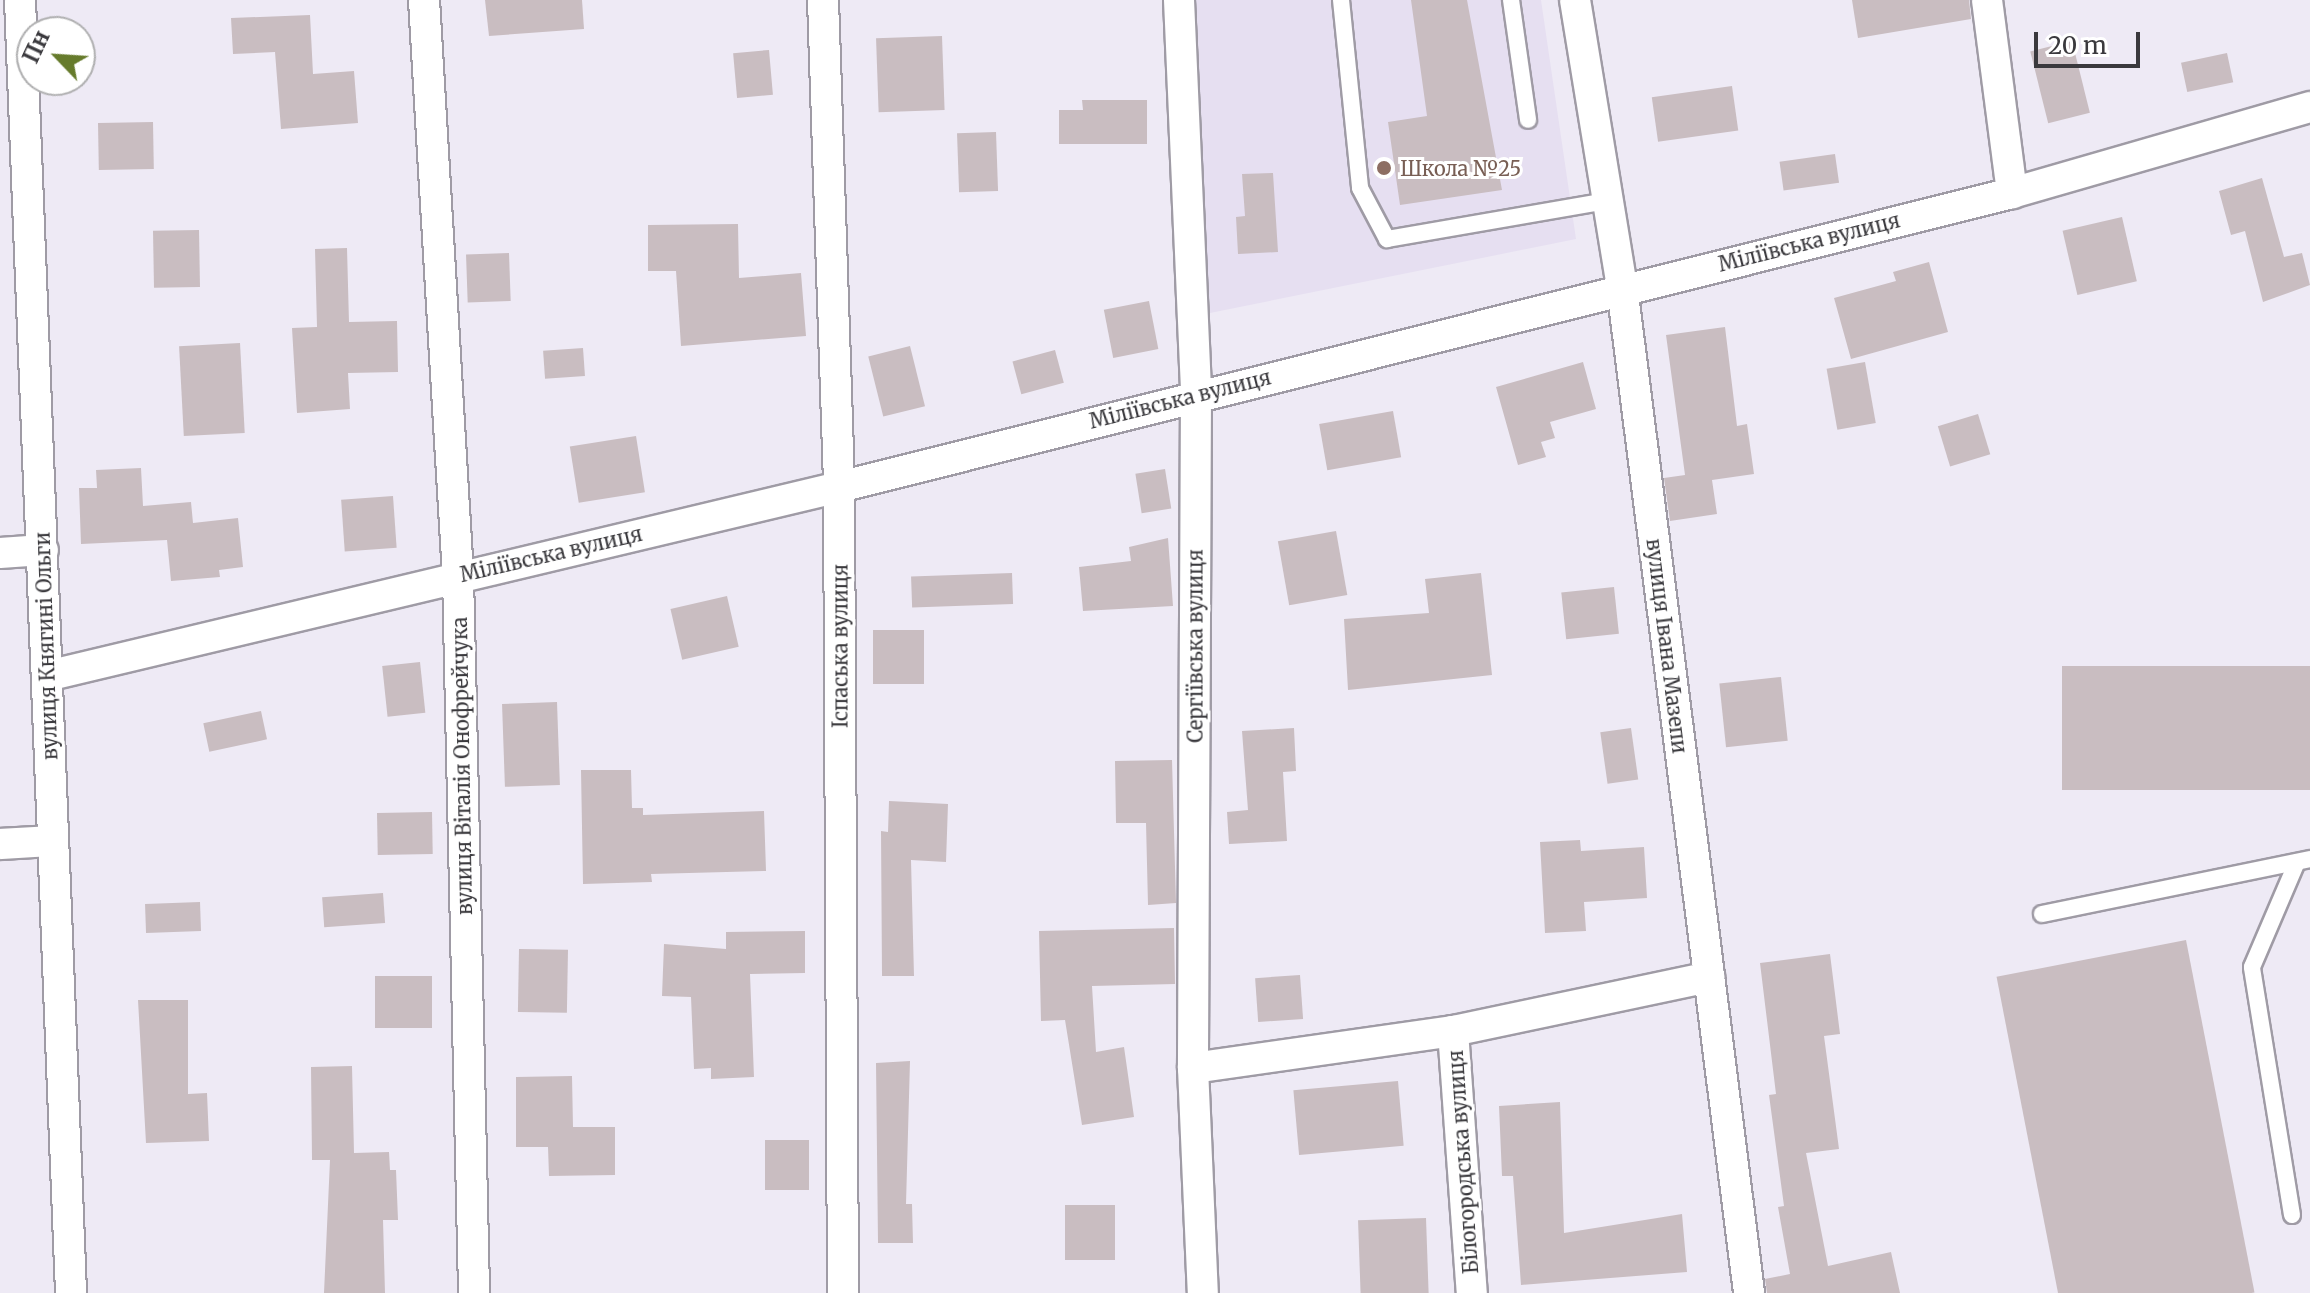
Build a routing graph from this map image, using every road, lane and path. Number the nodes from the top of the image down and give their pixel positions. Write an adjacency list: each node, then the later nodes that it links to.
1 (20, 0): 9 (street, вулиця Княгині Ольги)
2 (424, 0): 19 (street, вулиця Віталія Онофрейчука)
3 (823, 0): 16 (street, Іспаська вулиця)
4 (1179, 0): 15 (street, Сергіївська вулиця)
5 (1341, 0): 13 (lane)
6 (1511, 0): 11 (lane)
7 (1575, 0): 13 (street, вулиця Івана Мазепи)
8 (1987, 0): 12 (street)
9 (11, 45): 17 (street, вулиця Княгині Ольги)
10 (2310, 107): 12 (street, Міліївська вулиця)
11 (1528, 120)
12 (2012, 193): 14 (street, Міліївська вулиця)
13 (1607, 201): 14 (street, вулиця Івана Мазепи)
14 (1622, 287): 15 (street, Міліївська вулиця); 25 (street, вулиця Івана Мазепи)
15 (1196, 395): 16 (street, Міліївська вулиця); 27 (street, Сергіївська вулиця)
16 (839, 487): 19 (street, Міліївська вулиця); 31 (street, Іспаська вулиця)
17 (43, 550): 18 (street); 20 (street, вулиця Княгині Ольги)
18 (0, 553)
19 (458, 575): 20 (street, Міліївська вулиця); 30 (street, вулиця Віталія Онофрейчука)
20 (47, 676): 21 (street, вулиця Княгині Ольги)
21 (52, 841): 22 (street); 29 (street, вулиця Княгині Ольги)
22 (0, 844)
23 (2304, 861): 24 (lane); 28 (lane)
24 (2042, 914)
25 (1709, 977): 26 (street); 34 (street, вулиця Івана Мазепи)
26 (1453, 1031): 27 (street); 33 (street, Білогородська вулиця)
27 (1193, 1068): 32 (street, Сергіївська вулиця)
28 (2292, 1215)
29 (71, 1293)
30 (474, 1293)
31 (843, 1293)
32 (1203, 1293)
33 (1472, 1293)
34 (1749, 1293)

